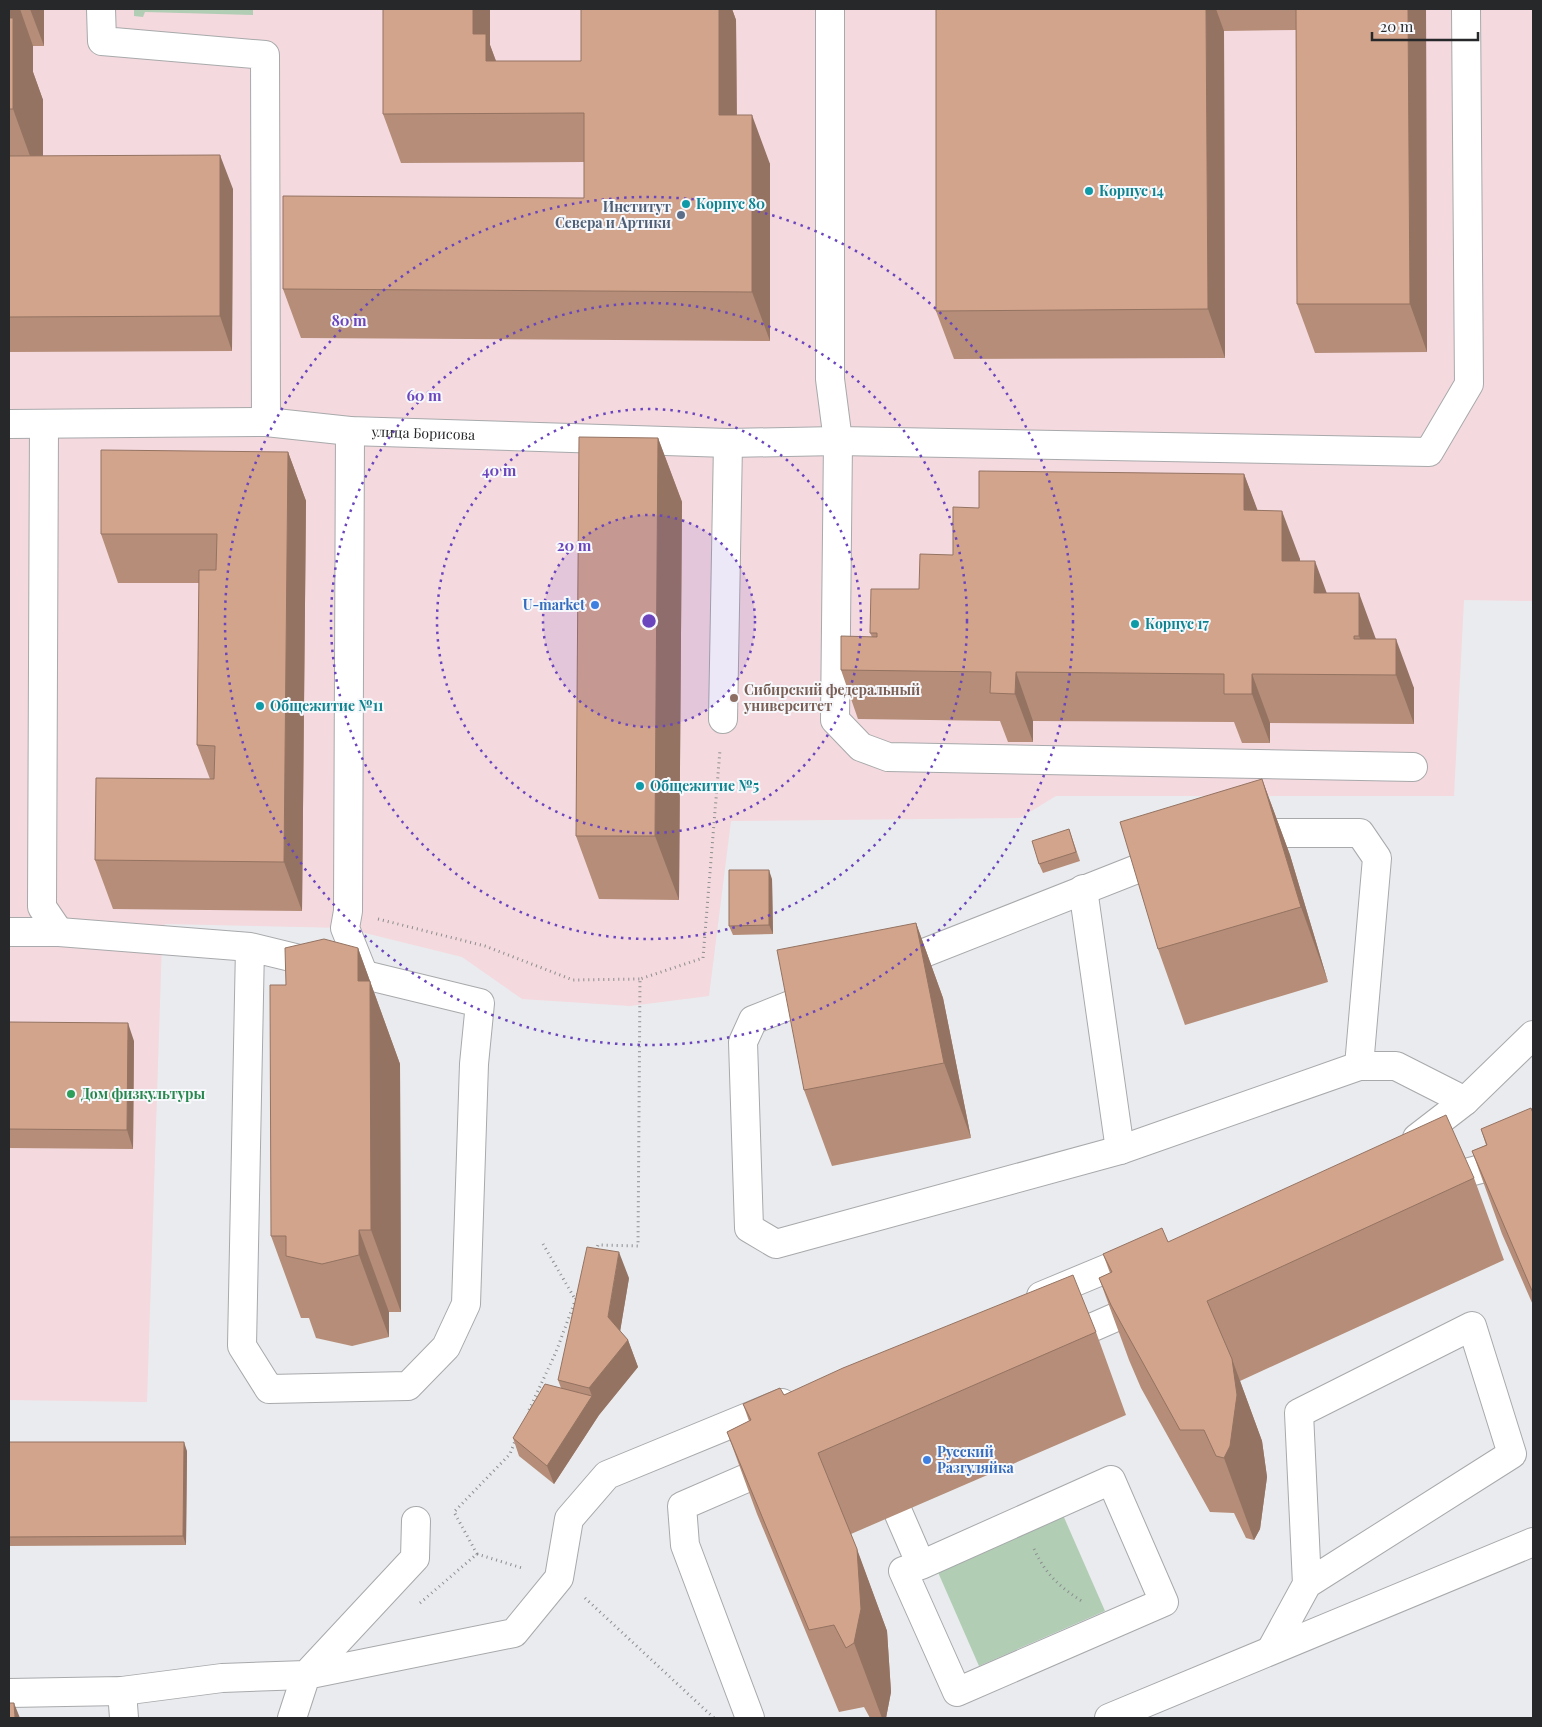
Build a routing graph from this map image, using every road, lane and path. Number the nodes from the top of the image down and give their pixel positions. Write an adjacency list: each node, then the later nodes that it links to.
1 (101, 9): 4 (street)
2 (830, 9): 8 (street)
3 (1466, 9): 8 (street, улица Борисова)
4 (266, 422): 6 (street, улица Борисова); 7 (street, улица Борисова)
5 (9, 424): 6 (street, улица Борисова)
6 (44, 424): 17 (street)
7 (350, 431): 9 (street, улица Борисова); 15 (street)
8 (838, 442): 9 (street, улица Борисова); 11 (street)
9 (728, 443): 10 (street)
10 (722, 720): 21 (path)
11 (1413, 767)
12 (1222, 836): 24 (street)
13 (1194, 847): 14 (street)
14 (1083, 889): 20 (street); 26 (street)
15 (348, 911): 19 (street); 21 (path)
16 (9, 932): 17 (street)
17 (59, 932): 18 (street)
18 (250, 947): 19 (street); 19 (street)
19 (363, 973)
20 (872, 973)
21 (640, 979): 32 (path)
22 (844, 984): 26 (street)
23 (1533, 1035): 25 (street)
24 (1359, 1066): 25 (street); 26 (street)
25 (1464, 1101): 27 (street)
26 (1120, 1150)
27 (1391, 1151)
28 (1533, 1155): 29 (street)
29 (1410, 1188)
30 (1170, 1243): 36 (street)
31 (543, 1244): 35 (path)
32 (594, 1254)
33 (579, 1290): 35 (path)
34 (1173, 1292): 37 (street)
35 (575, 1299): 39 (path)
36 (1022, 1304)
37 (1036, 1352)
38 (800, 1395): 54 (street)
39 (529, 1411)
40 (517, 1437): 46 (path)
41 (799, 1455): 60 (street)
42 (898, 1512): 47 (street)
43 (1027, 1517): 47 (street); 52 (path); 52 (street)
44 (416, 1521): 54 (street)
45 (1533, 1542): 53 (street)
46 (477, 1554): 48 (path); 51 (path)
47 (921, 1565): 52 (street)
48 (522, 1568)
49 (1307, 1584): 49 (street); 53 (street)
50 (581, 1594): 59 (path)
51 (419, 1604)
52 (1119, 1621)
53 (1271, 1650): 61 (street)
54 (306, 1675): 55 (street); 58 (street)
55 (122, 1691): 56 (street); 57 (street)
56 (9, 1694)
57 (124, 1718)
58 (292, 1718)
59 (714, 1718)
60 (750, 1718)
61 (1109, 1718)

